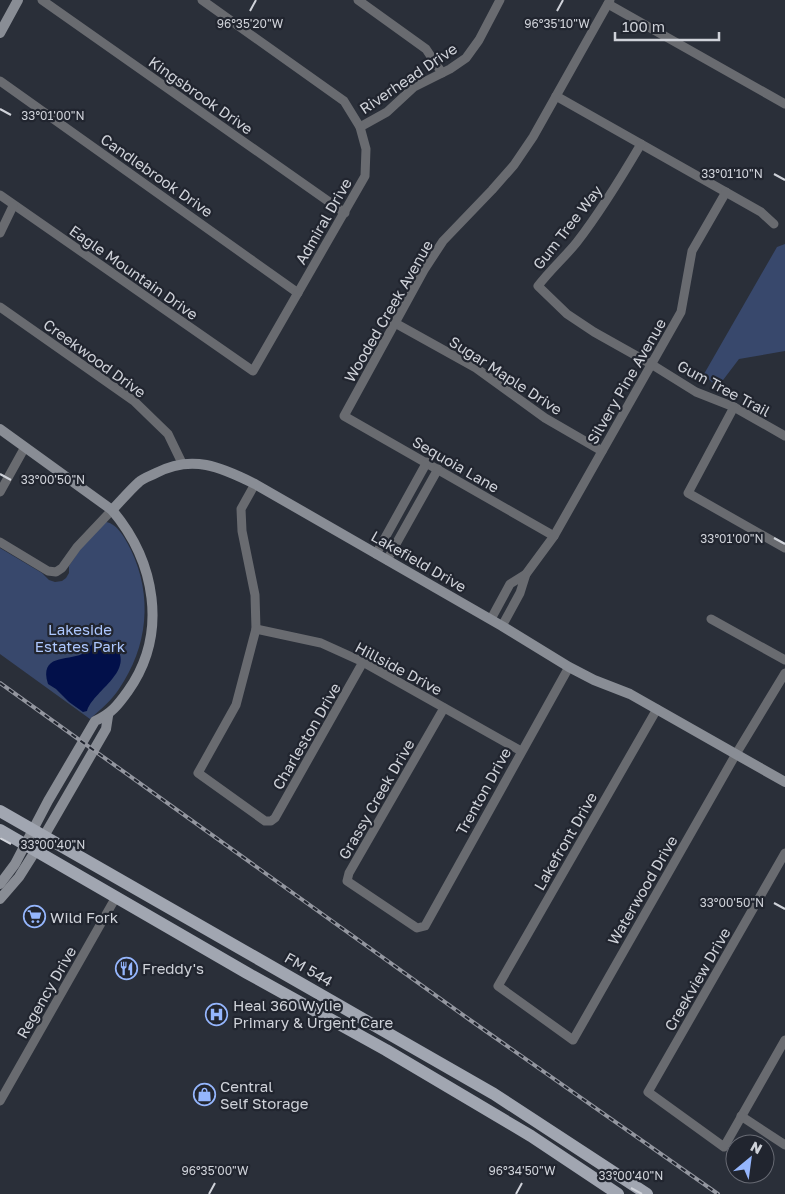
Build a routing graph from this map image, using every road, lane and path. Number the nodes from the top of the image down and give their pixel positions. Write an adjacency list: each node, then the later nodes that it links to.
1 (18, 0): 7 (street)
2 (42, 0): 17 (street, Kingsbrook Drive)
3 (202, 0): 12 (street, Admiral Drive)
4 (358, 0): 8 (street)
5 (500, 0): 8 (street, Riverhead Drive)
6 (609, 2): 10 (street, Wooded Creek Avenue); 11 (street)
7 (0, 33)
8 (442, 73): 12 (street, Riverhead Drive)
9 (0, 81): 20 (street, Candlebrook Drive)
10 (556, 96): 13 (street); 22 (street, Wooded Creek Avenue)
11 (785, 104)
12 (360, 127): 17 (street, Admiral Drive)
13 (641, 144): 14 (street); 23 (street, Gum Tree Way)
14 (726, 192): 18 (street); 23 (street, Silvery Pine Avenue)
15 (0, 195): 16 (street, Eagle Mountain Drive)
16 (13, 206): 19 (street); 24 (street, Eagle Mountain Drive)
17 (345, 212): 20 (street, Admiral Drive)
18 (774, 224)
19 (0, 232)
20 (298, 292): 24 (street, Admiral Drive)
21 (0, 306): 32 (street, Creekwood Drive)
22 (395, 323): 26 (street, Wooded Creek Avenue); 30 (street, Sugar Maple Drive)
23 (651, 364): 25 (street, Gum Tree Trail); 30 (street, Silvery Pine Avenue)
24 (253, 371)
25 (734, 407): 28 (street, Gum Tree Trail); 39 (street)
26 (344, 416): 31 (street, Sequoia Lane)
27 (0, 430): 29 (street)
28 (785, 436)
29 (25, 448): 35 (street); 36 (street)
30 (602, 451): 37 (street, Silvery Pine Avenue)
31 (426, 462): 33 (street, Sequoia Lane); 40 (street)
32 (182, 463): 34 (street, Lakefield Drive); 36 (street, Lakefield Drive)
33 (438, 469): 37 (street, Sequoia Lane); 41 (street)
34 (255, 484): 40 (street, Lakefield Drive); 46 (street)
35 (0, 492)
36 (112, 510): 38 (street, Lakefield Drive); 53 (street)
37 (554, 536): 42 (street, Silvery Pine Avenue)
38 (0, 542)
39 (785, 548)
40 (376, 554): 41 (street, Lakefield Drive)
41 (387, 560): 43 (street, Lakefield Drive)
42 (526, 574): 43 (street, Silvery Pine Avenue); 45 (street, Silvery Pine Avenue)
43 (490, 619): 45 (street, Lakefield Drive)
44 (712, 619): 47 (street)
45 (502, 626): 49 (street, Lakefield Drive)
46 (256, 629): 48 (street, Hillside Drive); 48 (street, Charleston Drive)
47 (785, 660)
48 (363, 662): 51 (street, Hillside Drive)
49 (570, 667): 52 (street, Lakefield Drive); 54 (street, Trenton Drive)
50 (785, 673): 55 (street, Waterwood Drive)
51 (444, 708): 54 (street, Hillside Drive); 68 (street, Grassy Creek Drive)
52 (657, 709): 55 (street, Lakefield Drive); 72 (street, Lakefront Drive)
53 (108, 716): 56 (street); 57 (street)
54 (521, 751): 68 (street, Trenton Drive)
55 (736, 754): 58 (street, Lakefield Drive); 72 (street, Waterwood Drive)
56 (72, 760): 57 (street); 61 (street)
57 (85, 767): 61 (street)
58 (785, 782)
59 (0, 811): 61 (main road, FM 544 / FM 544)
60 (0, 830): 62 (main road)
61 (38, 833): 62 (street); 67 (main road, FM 544 / FM 544)
62 (30, 847): 64 (street); 65 (main road); 66 (street)
63 (785, 853): 75 (street, Creekview Drive)
64 (0, 884)
65 (116, 897): 69 (main road); 74 (street, Regency Drive)
66 (0, 899)
67 (206, 928): 69 (main road); 71 (main road, FM 544 / FM 544)
68 (421, 928)
69 (198, 944): 70 (main road)
70 (312, 1009): 71 (main road); 77 (main road)
71 (372, 1024): 79 (main road, FM 544 / FM 544)
72 (573, 1040)
73 (785, 1040): 75 (street)
74 (0, 1101)
75 (741, 1116): 76 (street)
76 (785, 1145)
77 (614, 1192): 78 (main road)
78 (638, 1194)
79 (647, 1194)

